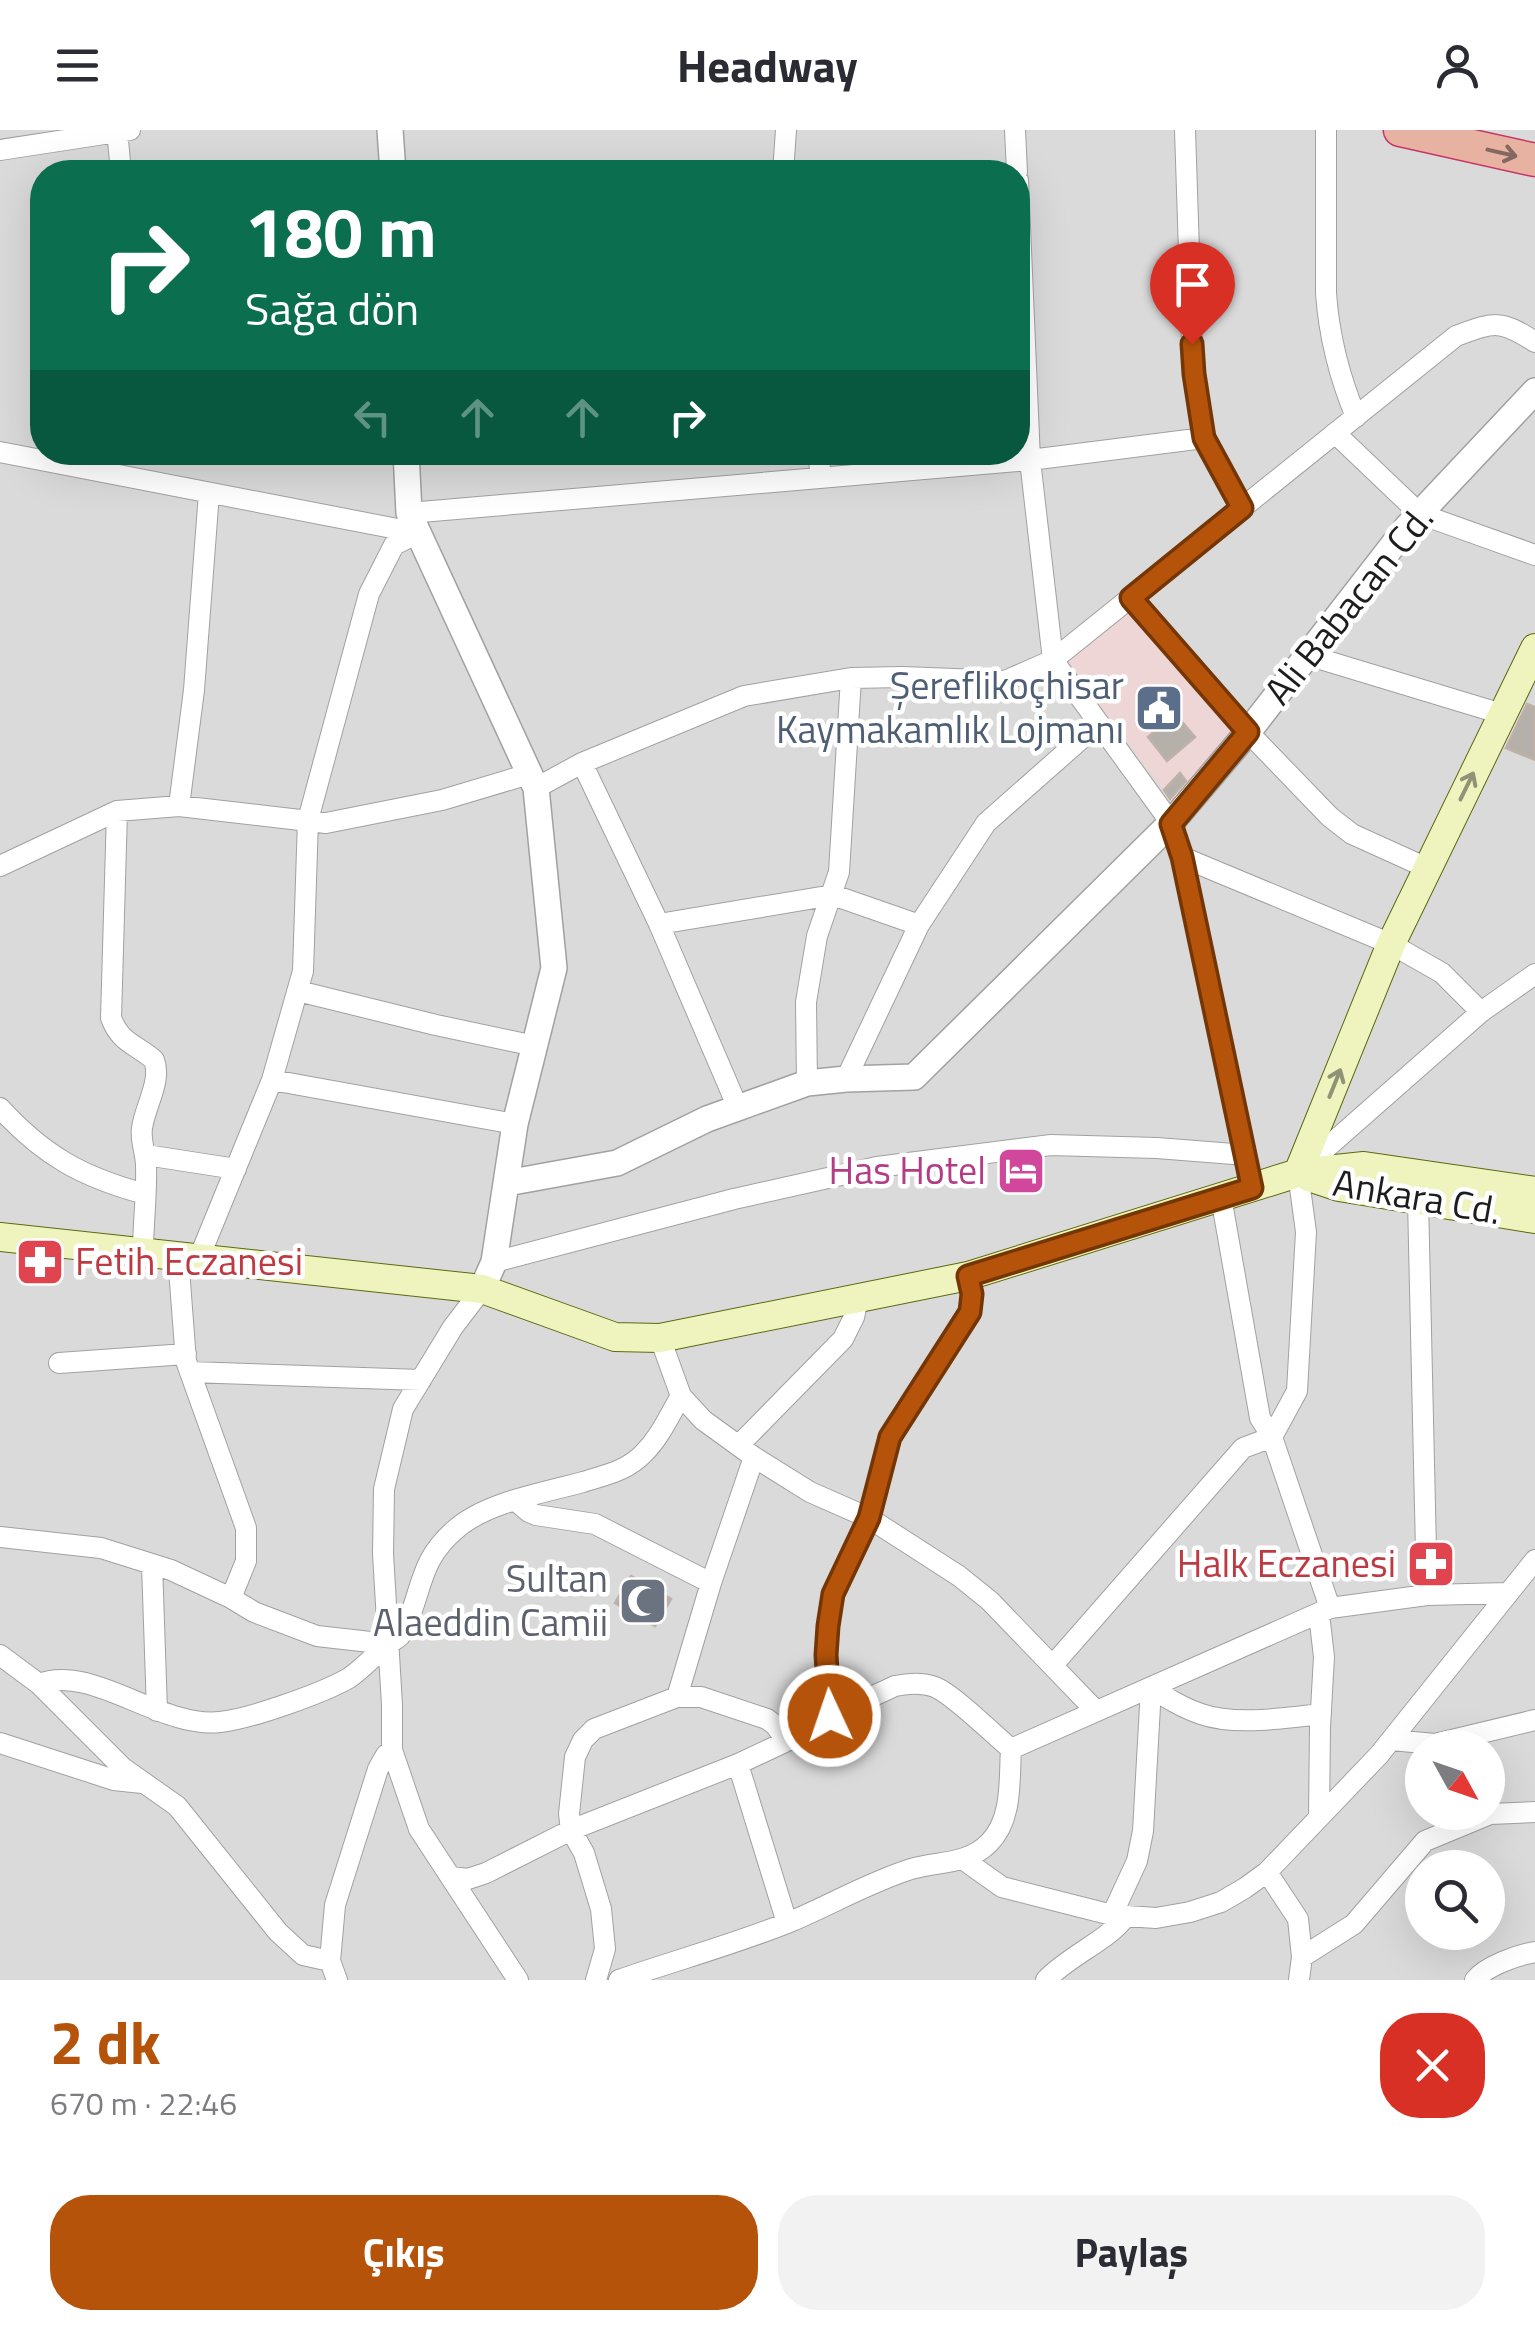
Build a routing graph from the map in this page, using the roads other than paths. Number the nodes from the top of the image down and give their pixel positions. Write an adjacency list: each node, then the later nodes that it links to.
1 (117, 130): 2 (street); 9 (street); 10 (street)
2 (130, 130)
3 (390, 130): 11 (street)
4 (786, 130): 12 (street)
5 (1015, 130): 13 (street)
6 (1185, 130): 19 (street)
7 (1326, 130): 17 (street)
8 (1400, 130): 14 (highway, one-way to 14)
9 (0, 150)
10 (120, 160)
11 (391, 160)
12 (784, 160)
13 (1016, 160)
14 (1535, 160)
15 (1535, 342): 17 (street)
16 (1535, 391): 30 (street, Ali Babacan Cd.)
17 (1356, 417): 18 (street)
18 (1335, 434): 29 (street); 30 (street)
19 (1204, 438): 22 (street); 29 (street)
20 (0, 452): 21 (street)
21 (30, 458)
22 (1030, 460): 36 (street)
23 (68, 465): 28 (street)
24 (407, 465): 31 (street)
25 (820, 465): 27 (street)
26 (972, 465): 27 (street)
27 (821, 478): 31 (street)
28 (209, 492): 31 (street); 43 (street)
29 (1242, 508): 33 (street)
30 (1420, 514): 32 (street); 35 (street, Ali Babacan Cd.)
31 (414, 523): 42 (street); 45 (street)
32 (1535, 555)
33 (1131, 598): 36 (street); 40 (street)
34 (1535, 648): 38 (main road)
35 (1307, 655): 38 (street); 40 (street, Ali Babacan Cd.)
36 (1054, 660): 37 (street); 39 (street)
37 (851, 678): 41 (street); 50 (street)
38 (1502, 714): 49 (main road, one-way to 38)
39 (1098, 724): 46 (street); 52 (street)
40 (1248, 732): 46 (street, Ali Babacan Cd.); 49 (street)
41 (582, 763): 42 (street); 51 (street)
42 (532, 781): 45 (street); 57 (street)
43 (178, 806): 44 (street); 45 (street)
44 (117, 811): 48 (street); 65 (street)
45 (308, 820): 55 (street)
46 (1171, 824): 47 (street); 58 (street, Ali Babacan Cd.)
47 (1182, 857): 53 (street); 64 (street)
48 (0, 866)
49 (1427, 868): 53 (main road)
50 (832, 895): 51 (street); 52 (street); 60 (street)
51 (659, 924): 62 (street)
52 (919, 926): 58 (street)
53 (1391, 944): 56 (street); 67 (main road, one-way to 53)
54 (1535, 974): 56 (street)
55 (298, 991): 57 (street); 59 (street)
56 (1481, 1012): 67 (street)
57 (535, 1046): 63 (street)
58 (846, 1079): 60 (street)
59 (272, 1080): 63 (street); 66 (street)
60 (806, 1083): 62 (street)
61 (0, 1108): 71 (street)
62 (738, 1108): 68 (street)
63 (514, 1124): 68 (street)
64 (1246, 1155): 69 (street); 78 (street)
65 (146, 1156): 66 (street); 71 (street)
66 (236, 1169): 77 (street)
67 (1298, 1173): 69 (main road); 70 (main road, Ankara Cd.); 73 (main road, Ankara Cd.); 87 (street)
68 (507, 1184): 78 (street)
69 (1252, 1188): 72 (main road)
70 (1535, 1191)
71 (145, 1194): 76 (street)
72 (1221, 1197): 79 (main road); 87 (street)
73 (1418, 1200): 74 (main road, Ankara Cd.); 96 (street)
74 (1535, 1218)
75 (0, 1237): 76 (main road)
76 (144, 1252): 77 (main road)
77 (188, 1257): 80 (main road); 83 (street)
78 (494, 1262): 80 (street)
79 (968, 1276): 81 (main road); 90 (street)
80 (482, 1289): 82 (main road); 85 (street)
81 (858, 1299): 82 (main road); 88 (street)
82 (660, 1338): 86 (street)
83 (188, 1363): 84 (street); 85 (street); 97 (street)
84 (59, 1364)
85 (421, 1380): 99 (street)
86 (680, 1396): 88 (street); 89 (street)
87 (1272, 1437): 98 (street); 101 (street)
88 (746, 1451): 90 (street); 94 (street)
89 (516, 1501): 94 (street); 99 (street)
90 (869, 1518): 101 (street); 108 (street)
91 (0, 1537): 93 (street)
92 (1535, 1560): 95 (street)
93 (152, 1564): 97 (street); 105 (street)
94 (710, 1583): 104 (street)
95 (1508, 1593): 96 (street); 110 (street)
96 (1427, 1595): 98 (street)
97 (232, 1598): 99 (street)
98 (1325, 1611): 103 (street); 107 (street)
99 (388, 1644): 105 (street); 114 (street)
100 (0, 1655): 102 (street)
101 (1053, 1665): 106 (street)
102 (39, 1684): 105 (street); 116 (street)
103 (1151, 1688): 106 (street); 107 (street); 123 (street)
104 (678, 1696): 111 (street); 119 (street)
105 (156, 1711)
106 (1096, 1711): 113 (street)
107 (1320, 1714): 118 (street)
108 (830, 1716): 111 (street); 113 (street)
109 (1535, 1720): 110 (street)
110 (1391, 1740): 118 (street)
111 (786, 1742): 115 (street)
112 (0, 1743): 116 (street)
113 (1011, 1749): 120 (street)
114 (392, 1750): 122 (street); 127 (street)
115 (738, 1764): 119 (street); 124 (street)
116 (144, 1783): 127 (street)
117 (1535, 1812): 126 (street)
118 (1318, 1817): 121 (street)
119 (571, 1830): 122 (street); 129 (street)
120 (964, 1860): 123 (street); 124 (street)
121 (1267, 1872): 123 (street); 126 (street)
122 (451, 1878): 128 (street)
123 (1118, 1916): 131 (street)
124 (786, 1923): 130 (street)
125 (1535, 1952): 133 (street)
126 (1302, 1957): 132 (street)
127 (333, 1970)
128 (518, 1980)
129 (596, 1980)
130 (619, 1980)
131 (1046, 1980)
132 (1299, 1980)
133 (1474, 1980)

